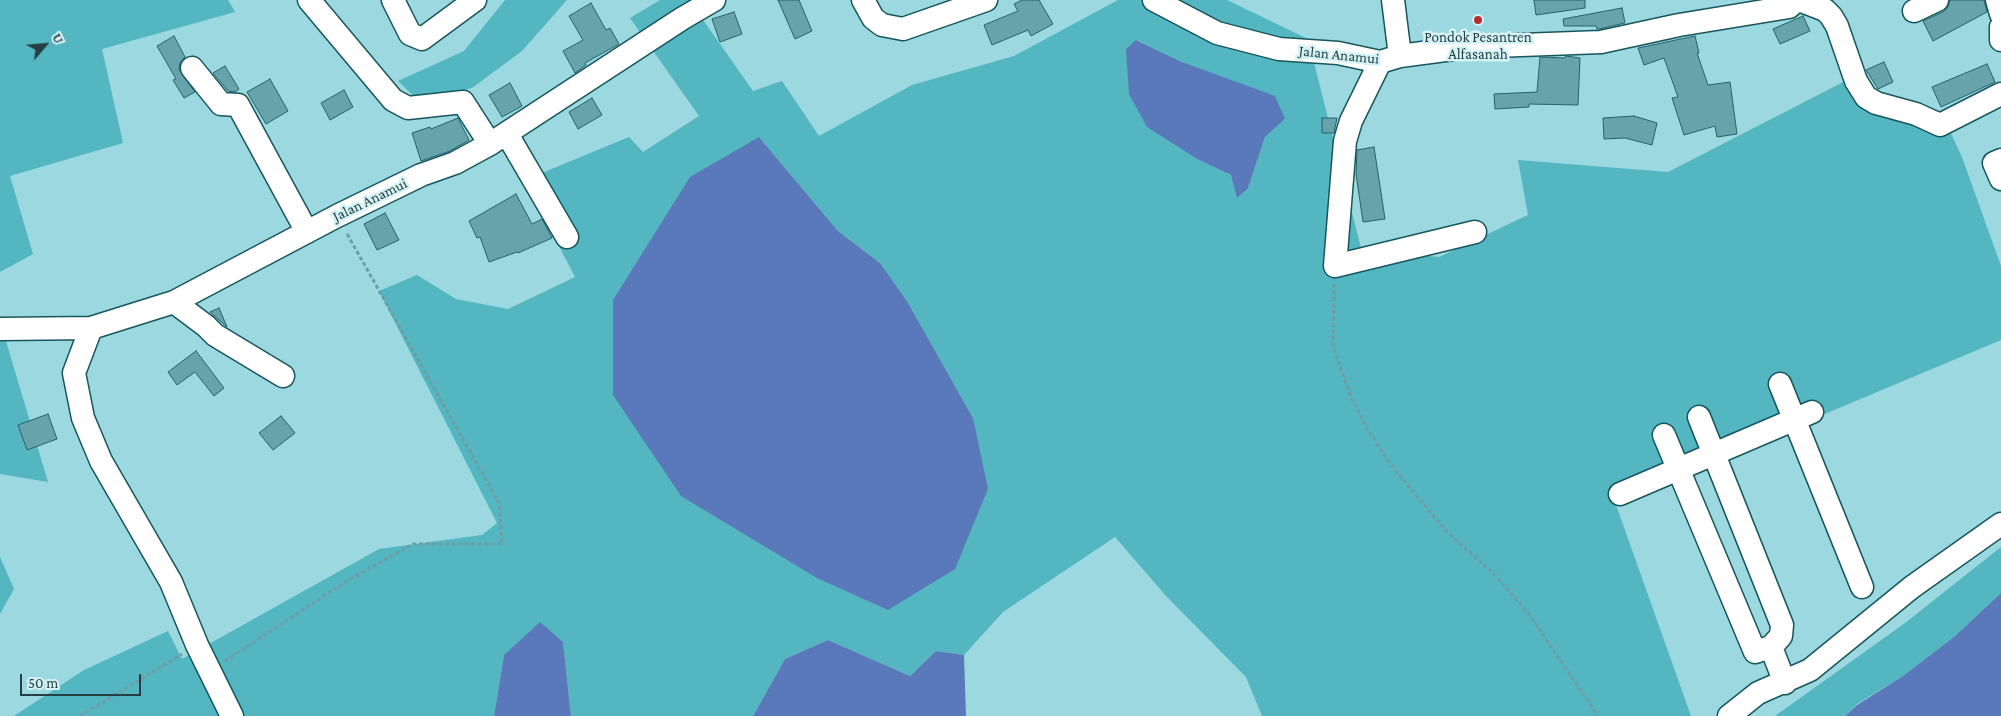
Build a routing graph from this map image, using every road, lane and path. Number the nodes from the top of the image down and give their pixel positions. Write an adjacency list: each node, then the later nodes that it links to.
1 (310, 0): 19 (street)
2 (392, 0): 11 (street)
3 (714, 0): 19 (street, Jalan Anamui)
4 (863, 0): 5 (street)
5 (986, 0)
6 (1154, 0): 16 (street, Jalan Anamui)
7 (1392, 0): 16 (street)
8 (1798, 0): 16 (street, Jalan Anamui); 18 (street)
9 (1937, 0): 12 (street)
10 (1997, 0): 13 (street)
11 (470, 1)
12 (1914, 11)
13 (2001, 14)
14 (2001, 27): 15 (street)
15 (2001, 40)
16 (1390, 59): 26 (street)
17 (192, 68): 23 (street)
18 (2001, 94)
19 (499, 139): 22 (street, Jalan Anamui); 25 (street)
20 (2001, 160): 21 (street)
21 (2001, 179)
22 (337, 216): 23 (street, Jalan Anamui); 42 (path)
23 (307, 232): 27 (street, Jalan Anamui)
24 (1475, 232): 26 (street)
25 (567, 237)
26 (1334, 266): 46 (path)
27 (174, 302): 29 (street, Jalan Anamui); 30 (street)
28 (0, 328): 29 (street, Jalan Anamui)
29 (91, 328): 40 (street)
30 (284, 376)
31 (1780, 384): 32 (street)
32 (1804, 416): 35 (street); 39 (street)
33 (1699, 418): 35 (street)
34 (1664, 435): 36 (street)
35 (1714, 454): 36 (street); 41 (street)
36 (1678, 469): 37 (street); 41 (street)
37 (1620, 494)
38 (2001, 524): 43 (street)
39 (1862, 587)
40 (197, 645): 42 (street); 44 (path)
41 (1770, 647): 43 (street)
42 (210, 671): 45 (street)
43 (1785, 682): 47 (street)
44 (80, 716)
45 (232, 716)
46 (1598, 716)
47 (1729, 716)

